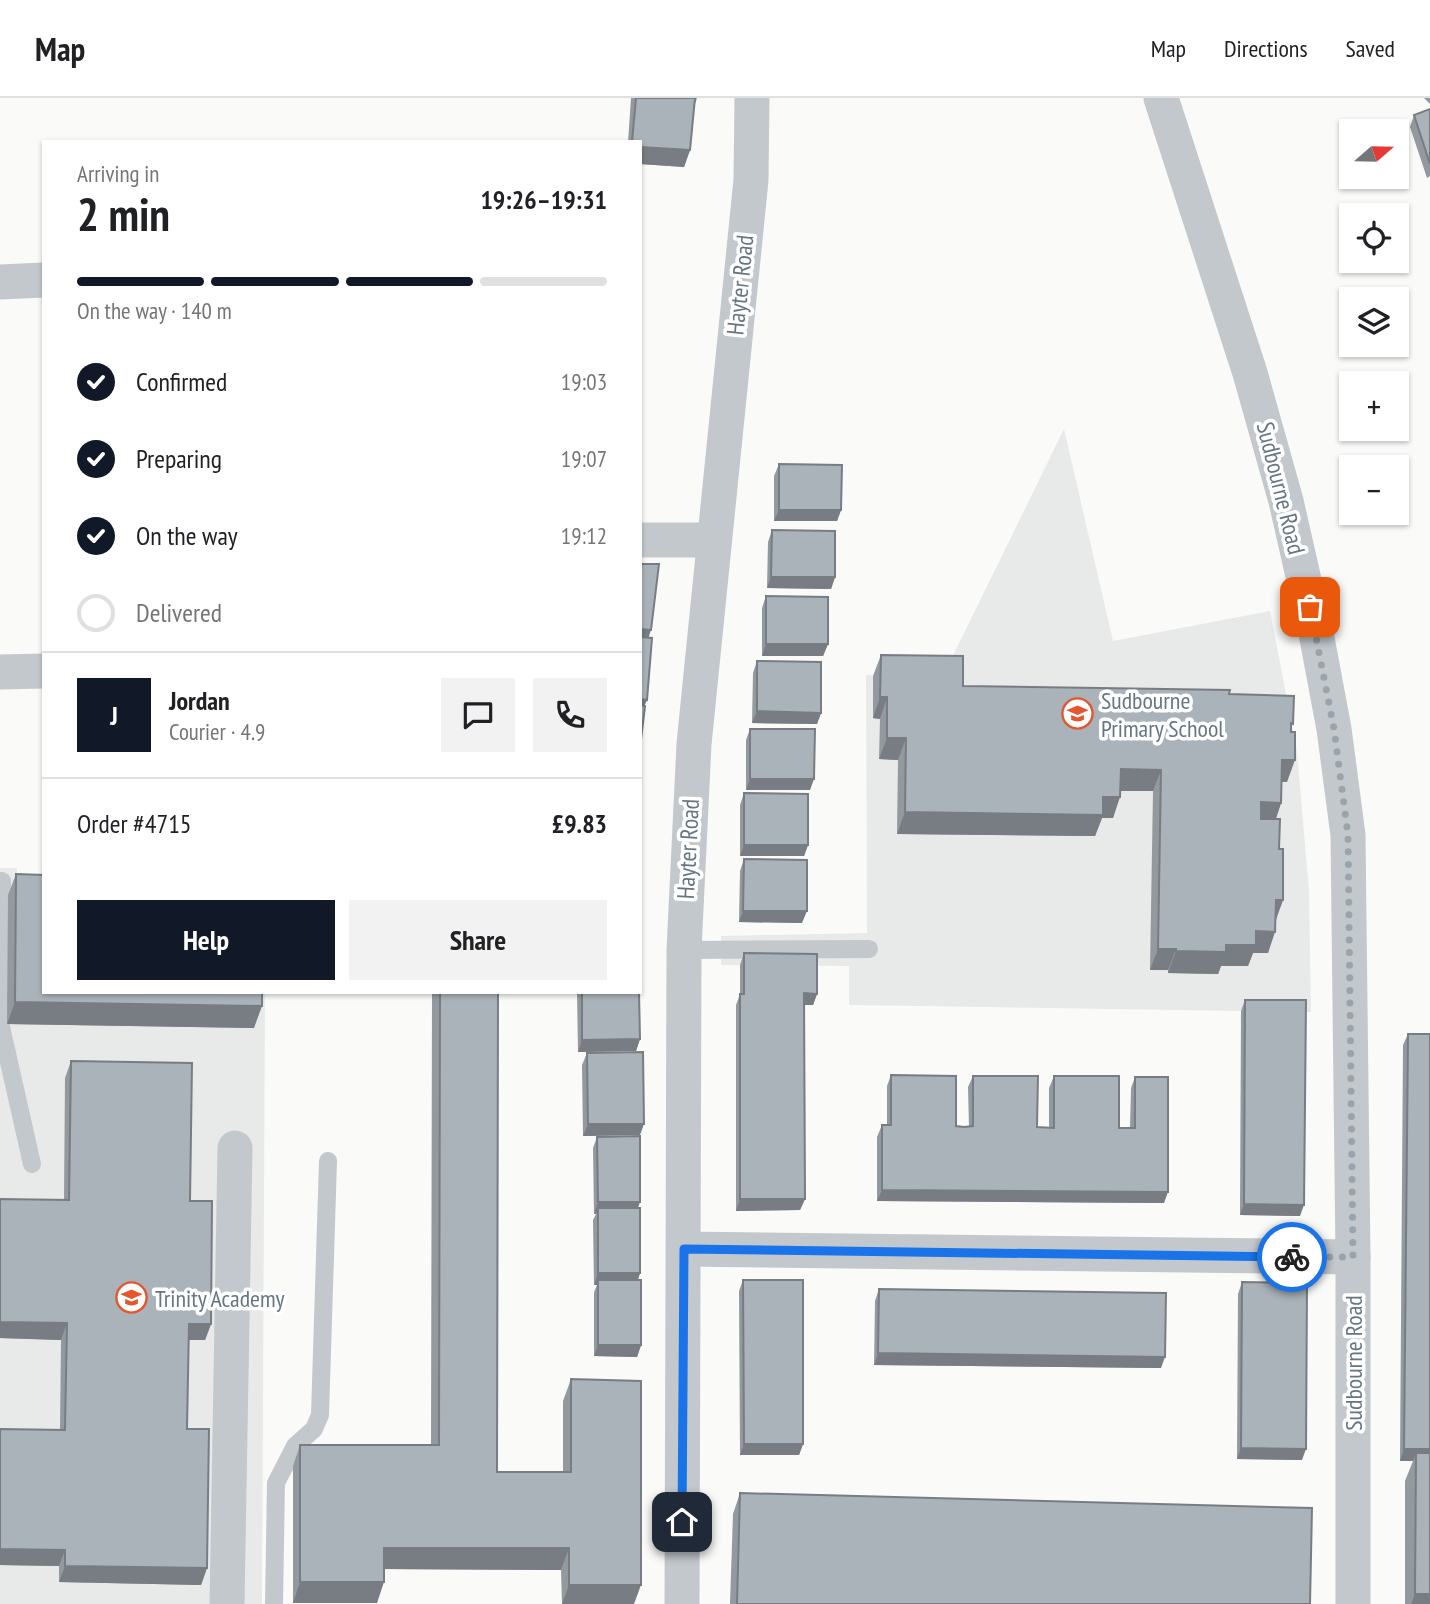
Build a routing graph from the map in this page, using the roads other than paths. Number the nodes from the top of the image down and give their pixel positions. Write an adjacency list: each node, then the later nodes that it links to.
1 (752, 98): 6 (street, Hayter Road)
2 (1161, 98): 16 (street, Sudbourne Road)
3 (42, 280): 4 (street)
4 (0, 282)
5 (642, 540): 6 (street)
6 (713, 540): 11 (street, Hayter Road)
7 (0, 671): 8 (street)
8 (42, 671)
9 (0, 881): 14 (lane)
10 (869, 949): 11 (lane)
11 (684, 950): 15 (street, Hayter Road)
12 (234, 1148): 17 (street)
13 (328, 1161): 18 (lane)
14 (32, 1164)
15 (684, 1249): 16 (street); 19 (street, Hayter Road)
16 (1353, 1257): 20 (street, Sudbourne Road)
17 (227, 1604)
18 (274, 1604)
19 (682, 1604)
20 (1353, 1604)

